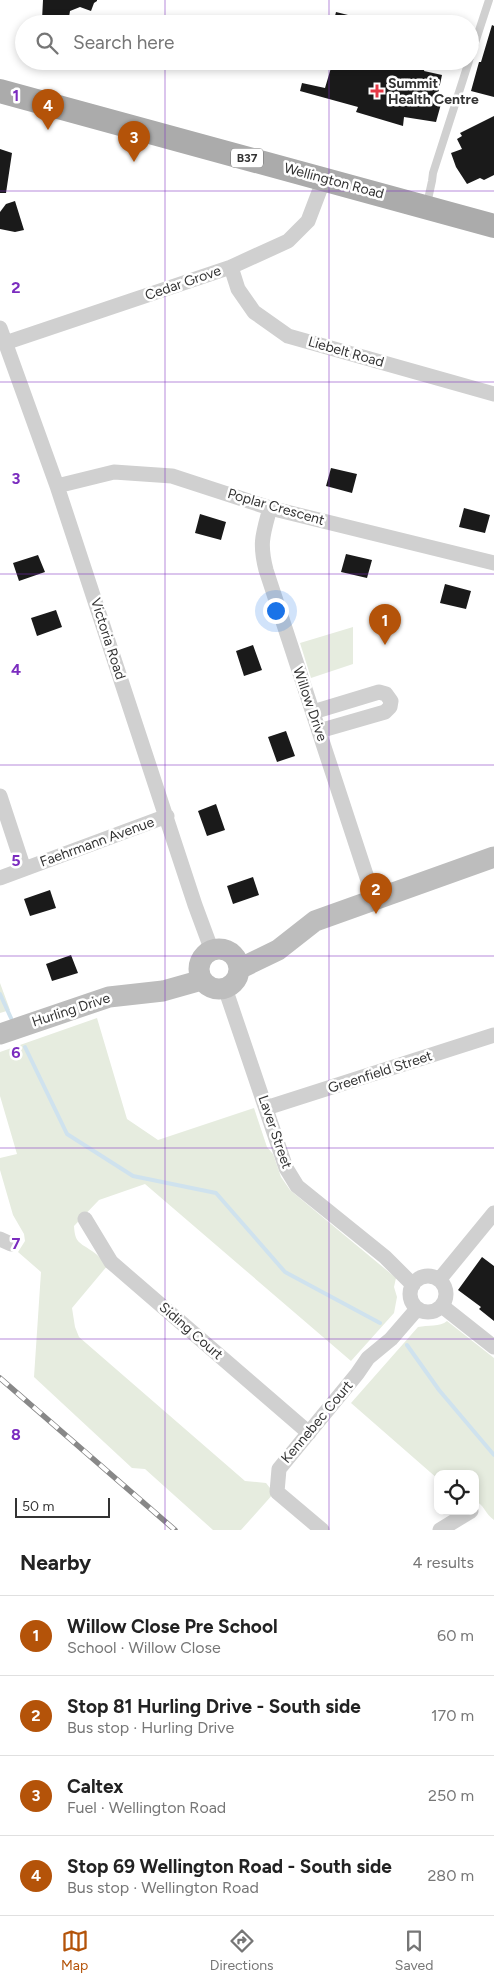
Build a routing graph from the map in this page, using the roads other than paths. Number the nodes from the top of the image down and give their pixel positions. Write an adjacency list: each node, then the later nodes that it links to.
1 (489, 0): 2 (lane)
2 (479, 32)
3 (467, 70): 6 (lane)
4 (0, 91): 5 (main road, Wellington Road / B37)
5 (324, 179): 6 (main road, Wellington Road / B37); 8 (street, Cedar Grove)
6 (426, 206): 7 (main road, Wellington Road / B37)
7 (494, 226)
8 (231, 267): 10 (street, Cedar Grove); 11 (street, Liebelt Road)
9 (0, 328): 10 (street, Victoria Road)
10 (5, 343): 12 (street, Victoria Road)
11 (494, 394)
12 (57, 486): 13 (street, Poplar Crescent); 18 (street, Victoria Road)
13 (270, 508): 14 (street, Poplar Crescent); 15 (street, Willow Drive)
14 (494, 563)
15 (313, 712): 16 (street, Willow Drive); 16 (street)
16 (319, 731): 22 (street, Willow Drive)
17 (0, 796): 20 (street)
18 (167, 816): 20 (street, Faehrmann Avenue); 23 (street, Victoria Road)
19 (494, 857): 22 (street)
20 (24, 869): 21 (street, Faehrmann Avenue)
21 (0, 878)
22 (374, 899): 24 (street)
23 (212, 951): 24 (street); 25 (street)
24 (239, 969): 26 (street)
25 (202, 980): 26 (street); 27 (street, Hurling Drive)
26 (225, 988): 29 (street, Laver Street)
27 (0, 1034)
28 (494, 1035): 29 (street, Greenfield Street)
29 (266, 1108): 33 (street, Laver Street)
30 (494, 1213): 32 (street)
31 (85, 1219): 37 (street, Siding Court)
32 (439, 1280): 33 (street); 34 (street)
33 (413, 1285): 35 (street)
34 (442, 1306): 35 (street); 36 (street)
35 (418, 1308): 37 (street, Kennebec Court)
36 (494, 1347)
37 (309, 1433): 39 (street, Kennebec Court)
38 (466, 1515): 40 (street)
39 (322, 1530)
40 (440, 1530)

